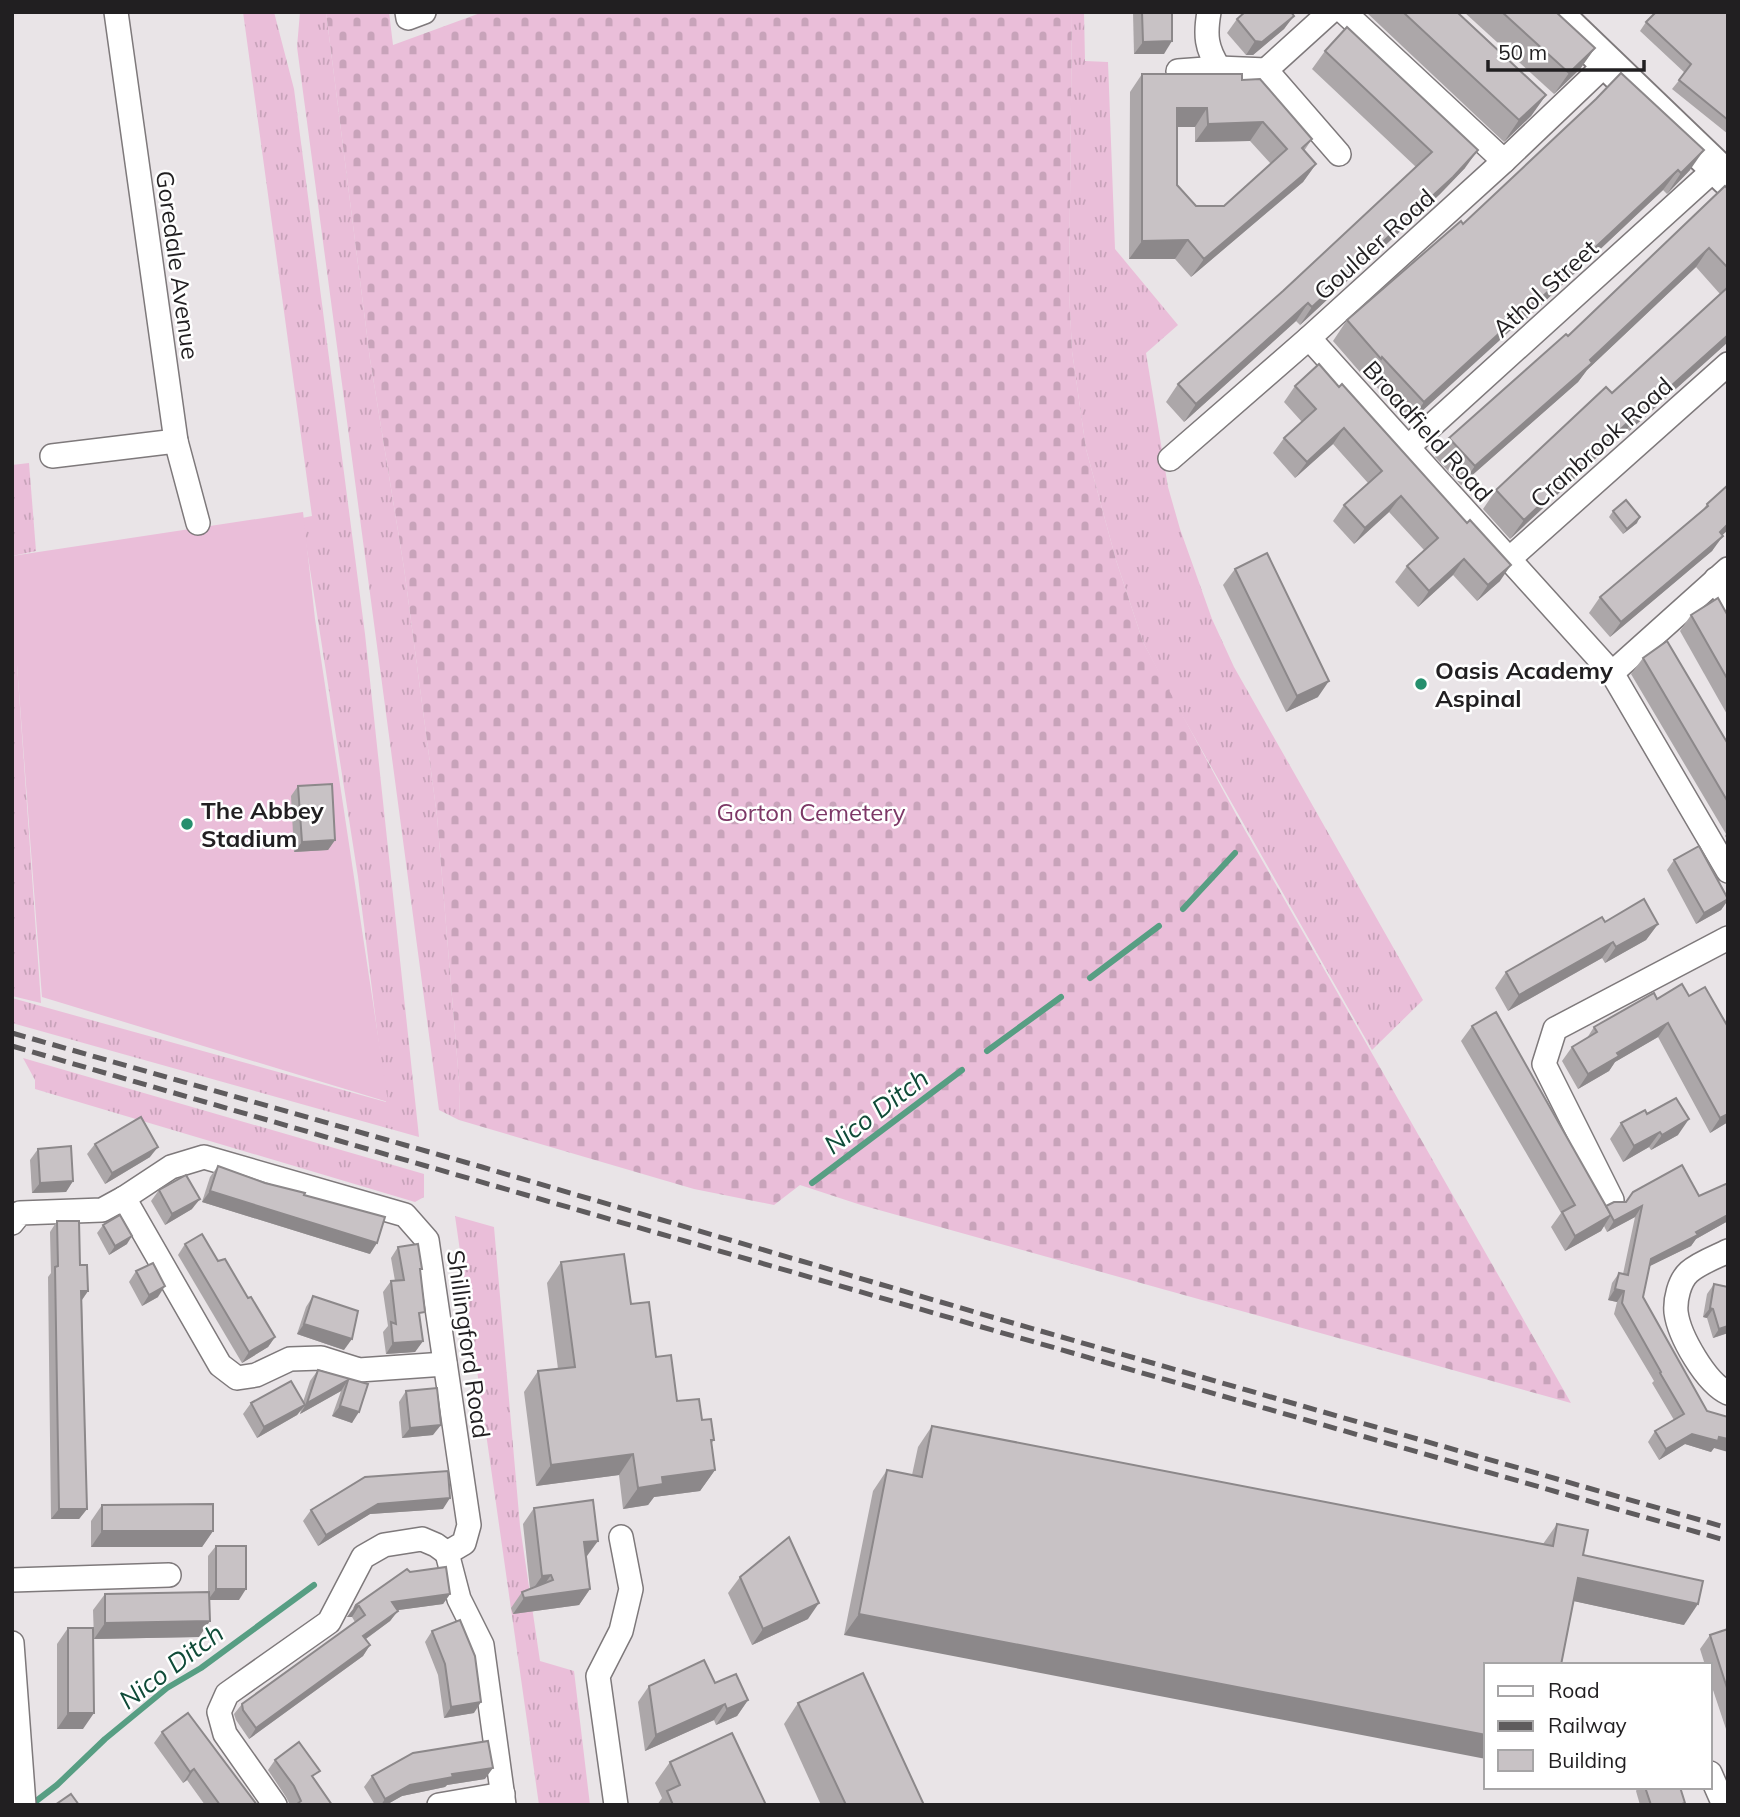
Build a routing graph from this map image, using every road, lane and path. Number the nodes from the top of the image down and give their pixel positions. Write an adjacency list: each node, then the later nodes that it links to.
1 (116, 12): 15 (street, Goredale Avenue)
2 (1209, 12): 7 (street)
3 (1330, 12): 8 (street)
4 (1344, 12): 11 (street)
5 (1554, 12): 6 (main road)
6 (1608, 62): 11 (street, Goulder Road); 12 (main road)
7 (1219, 68): 8 (street); 9 (street)
8 (1266, 70): 10 (street)
9 (1178, 71)
10 (1339, 154)
11 (1504, 161): 13 (street, Goulder Road)
12 (1722, 173): 16 (street, Athol Street)
13 (1309, 338): 16 (street, Broadfield Road); 18 (street, Goulder Road)
14 (1728, 364): 20 (street, Cranbrook Road)
15 (176, 441): 17 (street); 19 (street, Goredale Avenue)
16 (1408, 447): 20 (street, Broadfield Road)
17 (52, 457)
18 (1170, 459)
19 (198, 523)
20 (1508, 560): 23 (street, Broadfield Road)
21 (1722, 574): 22 (street); 23 (street)
22 (1728, 601)
23 (1612, 673): 24 (street, Broadfield Road)
24 (1728, 871)
25 (1728, 937): 27 (street)
26 (124, 1199): 28 (street, Shillingford Road); 30 (street); 30 (street, Shillingford Road)
27 (1612, 1200)
28 (12, 1223)
29 (1728, 1251): 31 (street)
30 (445, 1364): 33 (street, Shillingford Road)
31 (1728, 1393)
32 (621, 1536): 42 (street)
33 (447, 1553): 39 (street); 40 (street)
34 (169, 1574): 35 (street)
35 (12, 1580)
36 (12, 1643): 38 (street)
37 (1712, 1778): 43 (street)
38 (23, 1800)
39 (503, 1800): 41 (street)
40 (275, 1805)
41 (439, 1805)
42 (616, 1805)
43 (1724, 1805)

